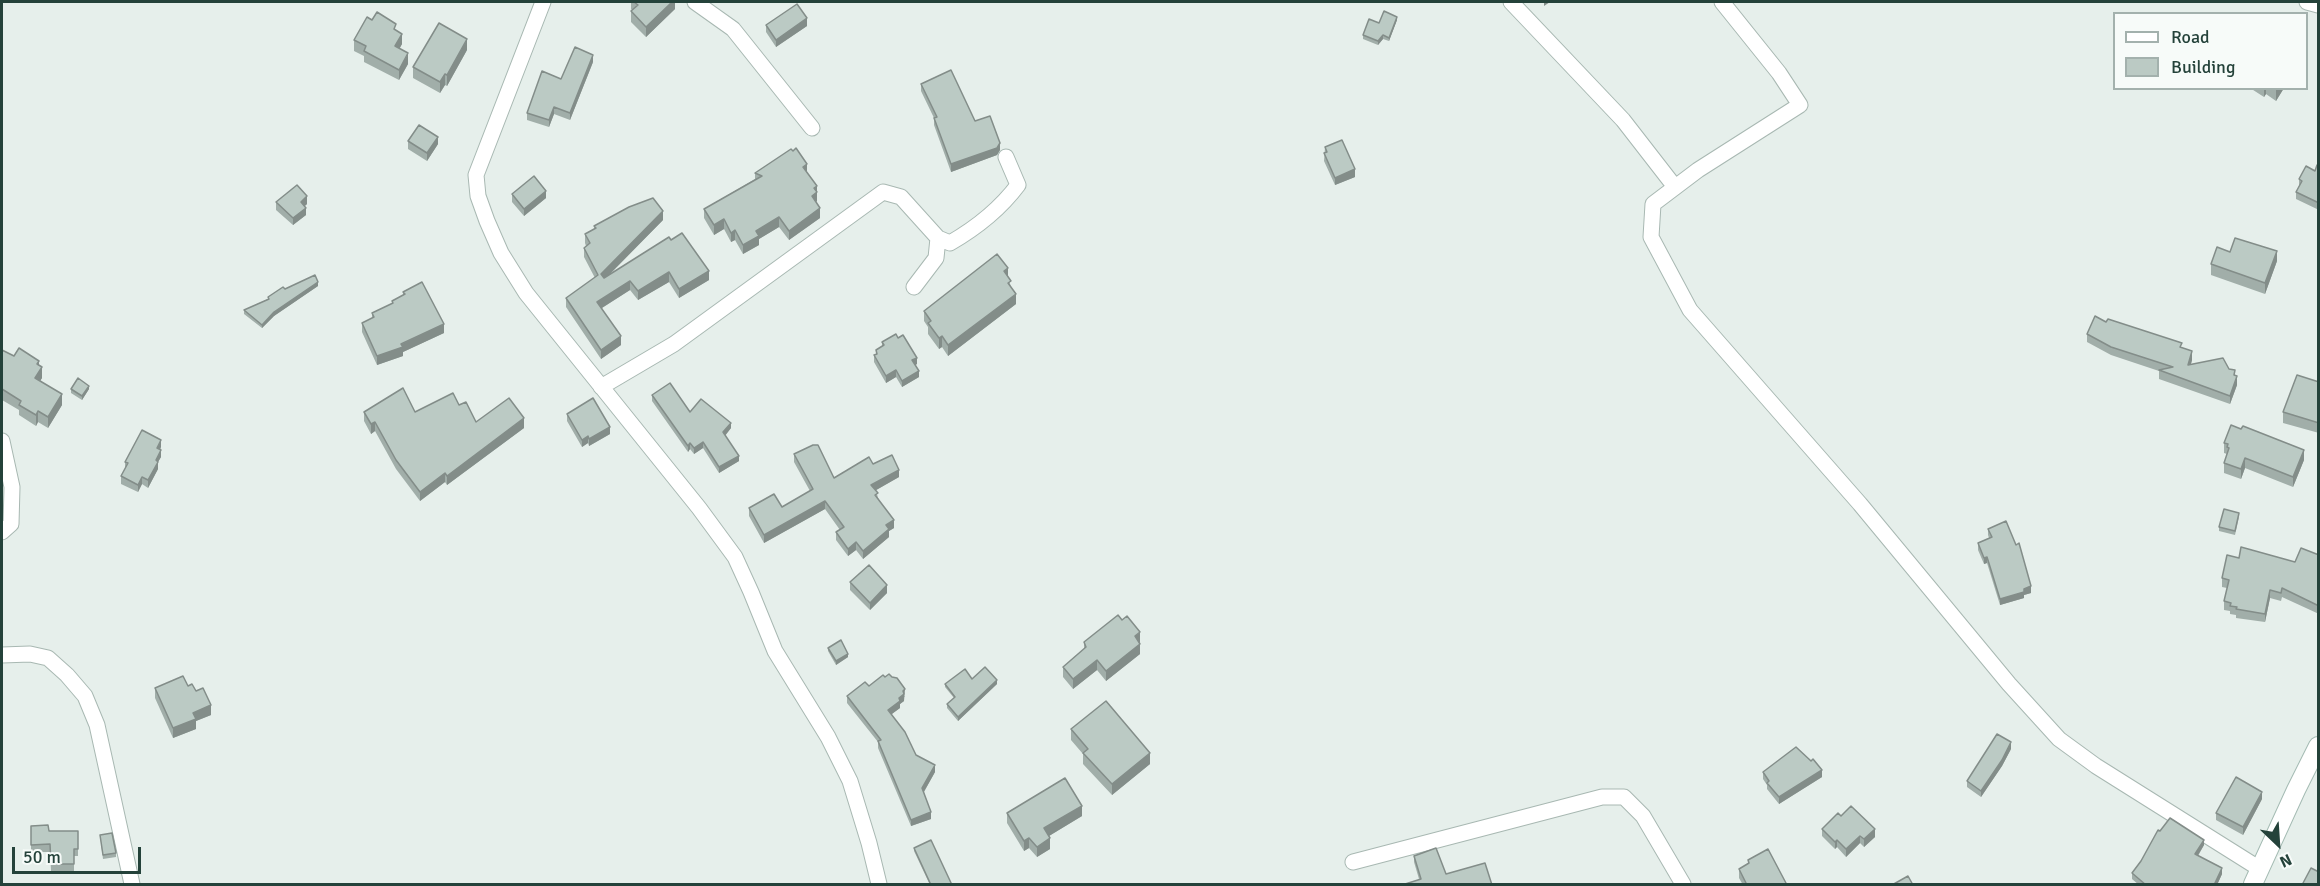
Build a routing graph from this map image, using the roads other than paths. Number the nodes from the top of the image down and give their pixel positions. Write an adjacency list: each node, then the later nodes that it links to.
1 (543, 2): 12 (street)
2 (695, 2): 7 (street)
3 (1511, 2): 9 (street)
4 (1722, 2): 9 (street)
5 (2307, 2): 6 (street)
6 (2319, 6)
7 (812, 128)
8 (1006, 157): 10 (street)
9 (1675, 187): 18 (street)
10 (938, 238): 11 (street); 12 (street)
11 (914, 287)
12 (602, 387): 20 (street)
13 (2, 441): 14 (street)
14 (2, 532)
15 (2, 655): 19 (street)
16 (2319, 746): 18 (street)
17 (1353, 862): 21 (street)
18 (2257, 877)
19 (132, 885)
20 (879, 885)
21 (1683, 885)

